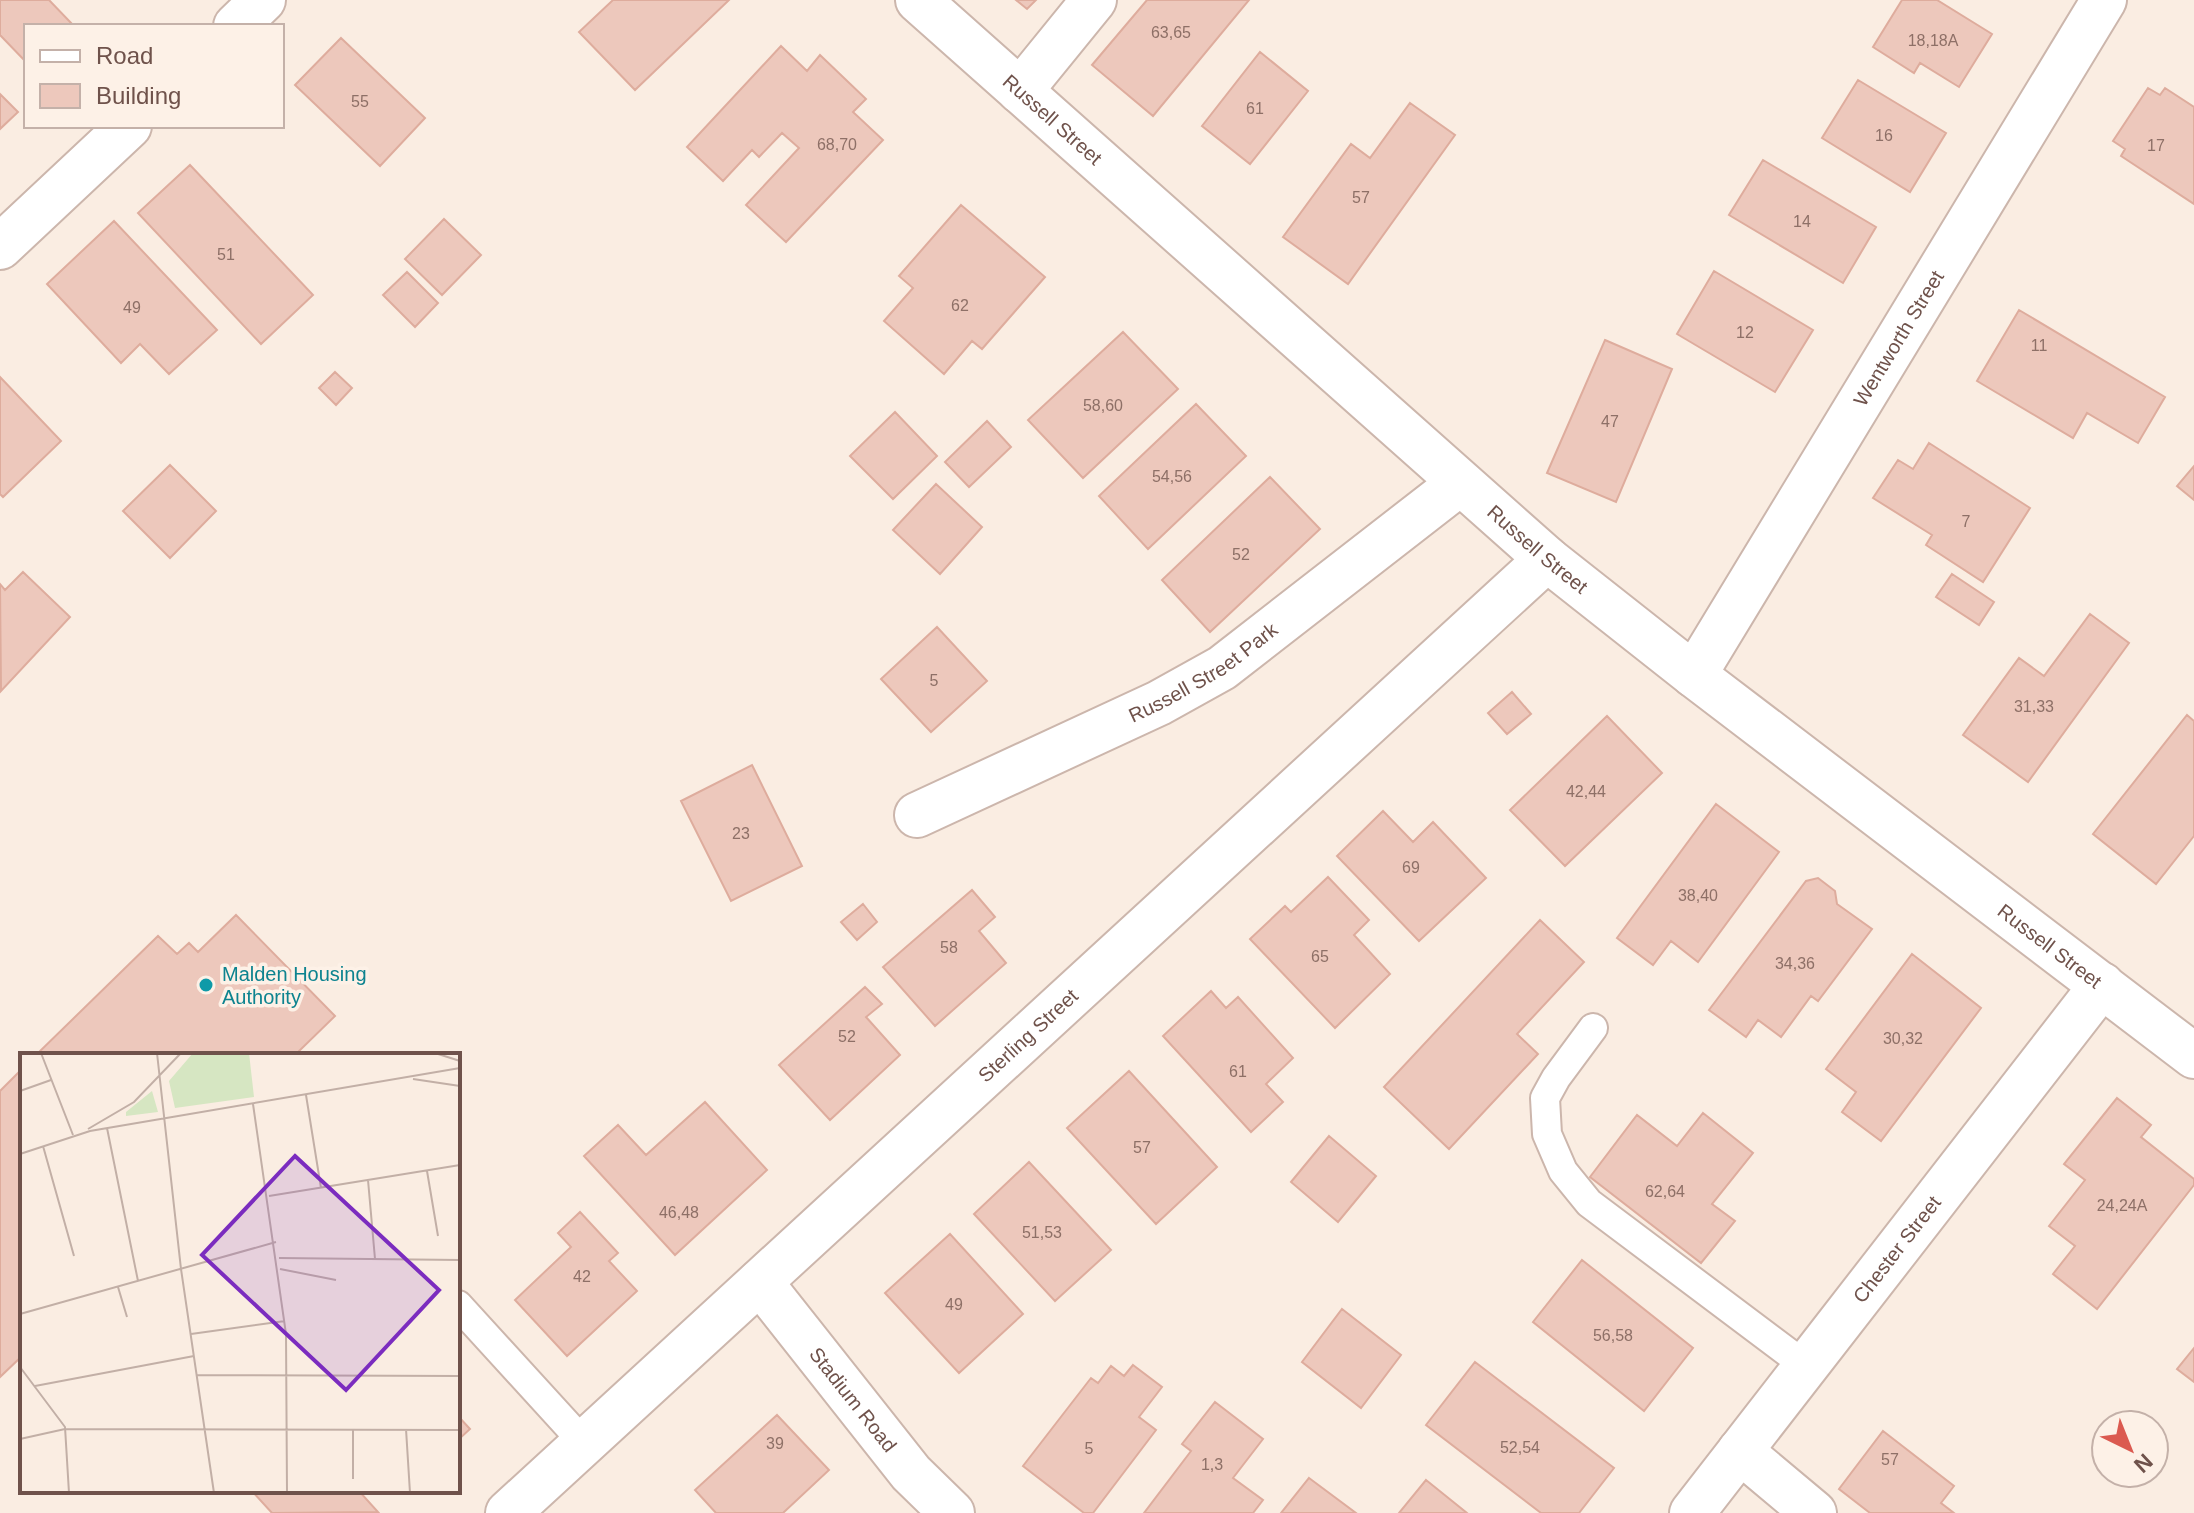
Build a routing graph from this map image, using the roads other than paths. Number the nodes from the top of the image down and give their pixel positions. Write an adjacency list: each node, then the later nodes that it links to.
1 (263, 0): 5 (street)
2 (918, 0): 6 (street, Russell Street)
3 (1094, 0): 6 (street)
4 (2104, 0): 11 (street, Wentworth Street)
5 (238, 24)
6 (1020, 91): 9 (street, Russell Street)
7 (127, 128): 8 (street)
8 (0, 247)
9 (1460, 483): 10 (street, Russell Street); 12 (street, Russell Street Park)
10 (1547, 559): 11 (street, Russell Street); 16 (street, Sterling Street)
11 (1694, 675): 13 (street, Russell Street)
12 (917, 815)
13 (2102, 985): 15 (street, Russell Street); 18 (street, Chester Street)
14 (1593, 1028): 18 (lane)
15 (2194, 1056)
16 (760, 1282): 19 (street, Sterling Street); 22 (street, Stadium Road)
17 (460, 1307): 19 (lane)
18 (1806, 1366): 20 (street, Chester Street)
19 (584, 1443): 21 (street, Sterling Street)
20 (1740, 1451): 23 (street, Chester Street); 24 (street)
21 (508, 1513)
22 (952, 1513)
23 (1692, 1513)
24 (1814, 1513)

